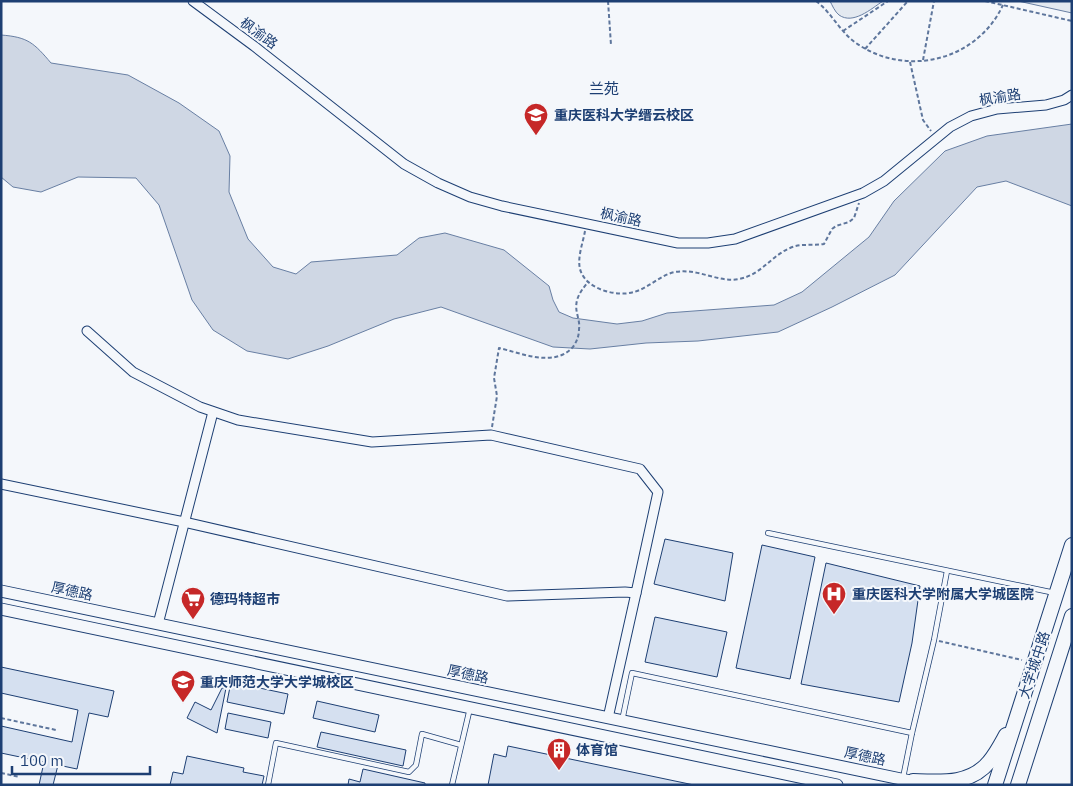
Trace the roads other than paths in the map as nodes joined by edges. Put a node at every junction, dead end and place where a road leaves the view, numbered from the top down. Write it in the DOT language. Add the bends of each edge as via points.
graph roads {
  1 [pos="193,1"];
  2 [pos="1072,95"];
  3 [pos="87,331"];
  4 [pos="213,412"];
  5 [pos="1,484"];
  6 [pos="184,522"];
  7 [pos="768,533"];
  8 [pos="1072,545"];
  9 [pos="947,570"];
  10 [pos="1,591"];
  11 [pos="636,593"];
  12 [pos="1056,593"];
  13 [pos="1,610"];
  14 [pos="1072,616"];
  15 [pos="158,624"];
  16 [pos="470,707"];
  17 [pos="608,718"];
  18 [pos="1016,720"];
  19 [pos="622,722"];
  20 [pos="912,733"];
  21 [pos="461,745"];
  22 [pos="908,780"];
  23 [pos="268,785"];
  24 [pos="452,785"];
  25 [pos="837,785"];
  26 [pos="929,785"];
  27 [pos="995,785"];
  28 [pos="1018,785"];
  1 -- 2 [label="street, 枫渝路" via="404,164 438,183 502,206 678,243 735,239 863,193 884,181 950,126 971,116 997,108 1046,105"];
  3 -- 4 [label="street" via="133,372"];
  4 -- 6 [label="street"];
  4 -- 11 [label="street" via="238,420 372,442 491,435 640,469 658,492"];
  5 -- 6 [label="street"];
  6 -- 11 [label="street" via="508,596"];
  6 -- 15 [label="street"];
  7 -- 9 [label="lane"];
  8 -- 12 [label="highway, 大学城中路"];
  9 -- 12 [label="lane"];
  9 -- 20 [label="lane"];
  10 -- 15 [label="main road, 厚德路"];
  11 -- 17 [label="street"];
  12 -- 18 [label="highway, 大学城中路"];
  13 -- 16 [label="main road"];
  14 -- 28 [label="highway, 大学城中路"];
  15 -- 17 [label="main road, 厚德路"];
  16 -- 21 [label="lane"];
  16 -- 25 [label="main road"];
  17 -- 19 [label="main road, 厚德路"];
  18 -- 22 [label="highway" via="989,762 964,780"];
  18 -- 27 [label="highway, 大学城中路"];
  19 -- 20 [label="lane" via="632,673"];
  19 -- 22 [label="main road, 厚德路"];
  20 -- 22 [label="lane"];
  21 -- 23 [label="lane" via="422,734 416,765 408,772 276,743"];
  21 -- 24 [label="lane"];
  22 -- 26 [label="main road, 厚德路"];
}
